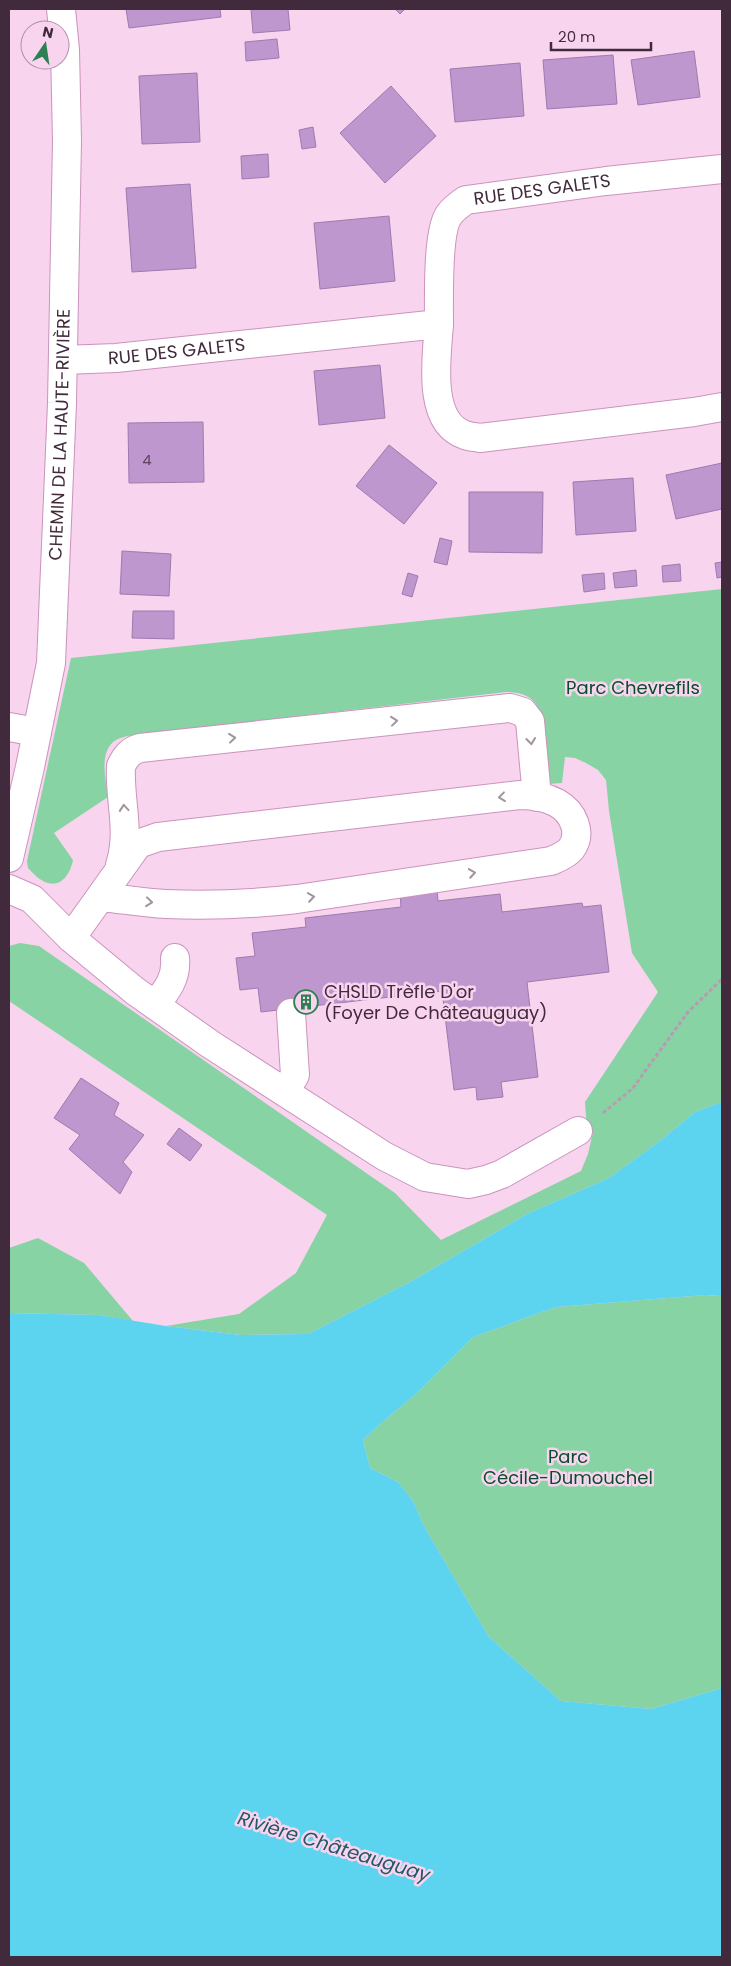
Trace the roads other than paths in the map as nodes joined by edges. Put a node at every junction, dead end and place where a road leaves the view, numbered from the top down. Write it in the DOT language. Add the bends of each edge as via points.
graph roads {
  1 [pos="61,9"];
  2 [pos="722,169"];
  3 [pos="439,324"];
  4 [pos="63,360"];
  5 [pos="722,407"];
  6 [pos="9,727"];
  7 [pos="38,732"];
  8 [pos="537,796"];
  9 [pos="9,858"];
  10 [pos="117,873"];
  11 [pos="9,889"];
  12 [pos="100,897"];
  13 [pos="71,938"];
  14 [pos="175,958"];
  15 [pos="155,1005"];
  16 [pos="291,1013"];
  17 [pos="285,1092"];
  18 [pos="578,1130"];
  1 -- 4 [label="street, CHEMIN DE LA HAUTE-RIVIÈRE" via="67,89"];
  2 -- 3 [label="street, RUE DES GALETS" via="466,200 448,216 443,227"];
  3 -- 4 [label="street, RUE DES GALETS" via="116,358"];
  3 -- 5 [label="street, RUE DES GALETS" via="436,370 440,408 450,426 464,435 480,438"];
  4 -- 7 [label="street, CHEMIN DE LA HAUTE-RIVIÈRE" via="50,664"];
  6 -- 7 [label="street"];
  7 -- 9 [label="street, CHEMIN DE LA HAUTE-RIVIÈRE"];
  8 -- 10 [label="street, one-way" via="520,795 158,837 138,844"];
  10 -- 8 [label="street, one-way" via="126,834 122,766 131,751 140,748 510,708 523,712 530,721"];
  12 -- 8 [label="street, one-way" via="164,904 256,904 551,861 572,848 576,828 573,818 558,803"];
  10 -- 12 [label="street"];
  11 -- 13 [label="street" via="32,899"];
  12 -- 13 [label="street"];
  13 -- 15 [label="street"];
  14 -- 15 [label="street" via="173,979"];
  15 -- 17 [label="street"];
  16 -- 17 [label="street" via="295,1075"];
  17 -- 18 [label="street" via="408,1169 425,1177 451,1182 468,1184 502,1174"];
}
